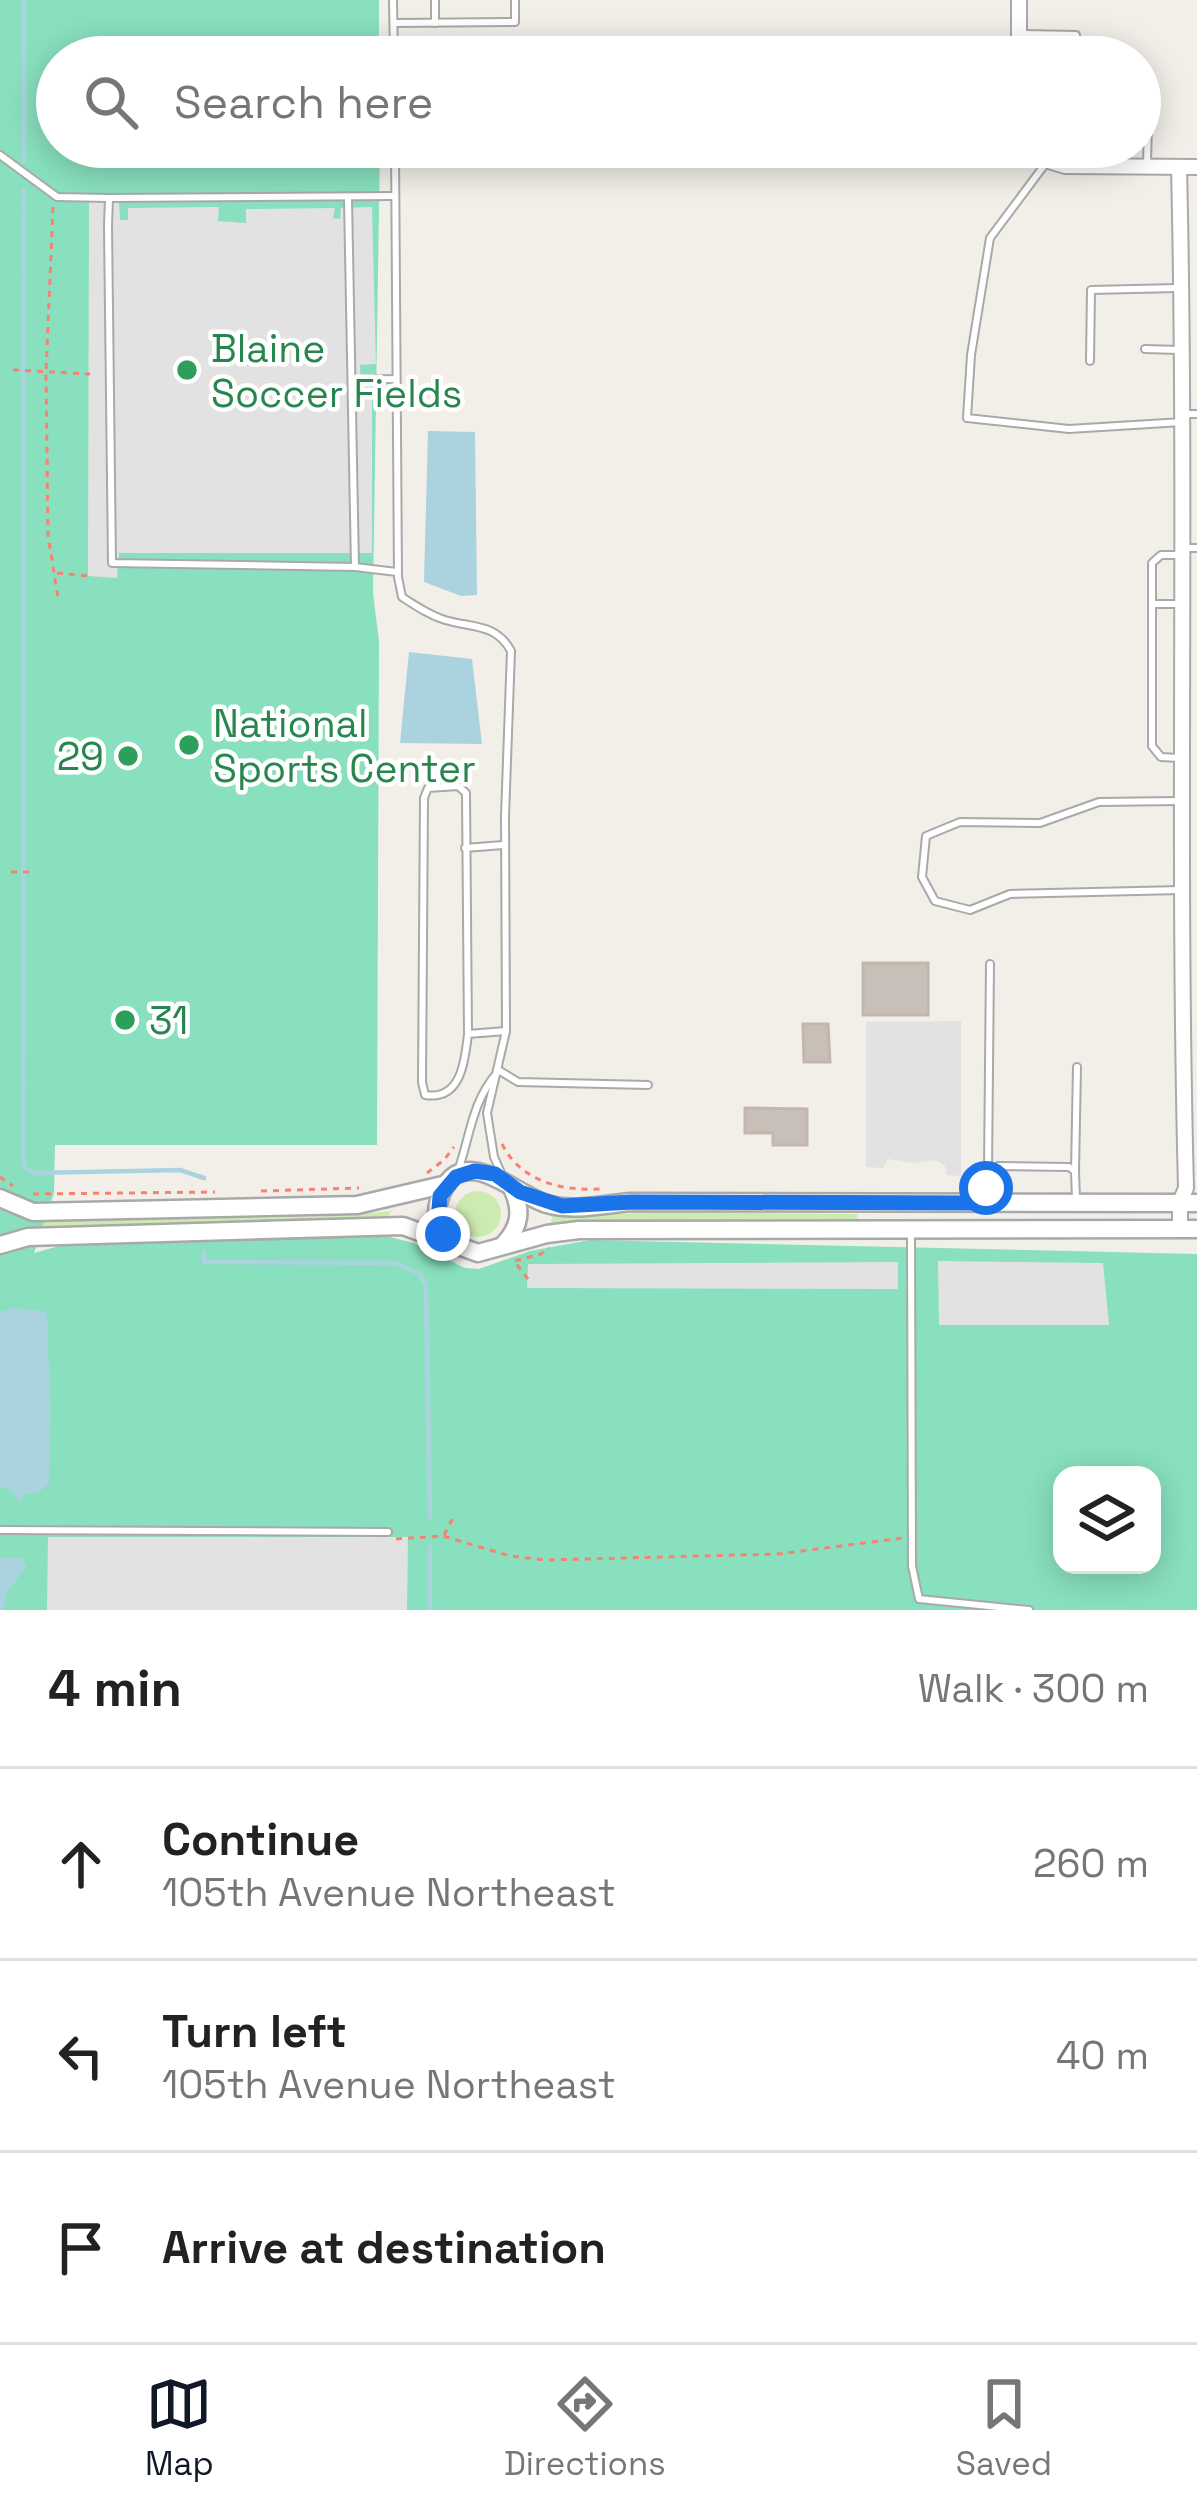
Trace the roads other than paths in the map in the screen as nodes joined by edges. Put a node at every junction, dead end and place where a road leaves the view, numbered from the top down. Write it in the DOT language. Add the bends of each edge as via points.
graph roads {
  1 [pos="394,0"];
  2 [pos="435,0"];
  3 [pos="515,0"];
  4 [pos="1019,0"];
  5 [pos="394,23"];
  6 [pos="435,23"];
  7 [pos="1020,34"];
  8 [pos="394,36"];
  9 [pos="1076,36"];
  10 [pos="0,155"];
  11 [pos="1161,166"];
  12 [pos="1179,167"];
  13 [pos="1197,167"];
  14 [pos="395,168"];
  15 [pos="1042,168"];
  16 [pos="395,196"];
  17 [pos="109,198"];
  18 [pos="348,198"];
  19 [pos="1187,298"];
  20 [pos="1145,350"];
  21 [pos="1183,350"];
  22 [pos="1090,361"];
  23 [pos="352,380"];
  24 [pos="395,380"];
  25 [pos="1189,417"];
  26 [pos="1188,550"];
  27 [pos="355,567"];
  28 [pos="398,572"];
  29 [pos="1152,604"];
  30 [pos="1183,604"];
  31 [pos="1190,658"];
  32 [pos="1190,689"];
  33 [pos="1190,728"];
  34 [pos="1182,758"];
  35 [pos="1190,778"];
  36 [pos="1182,800"];
  37 [pos="505,845"];
  38 [pos="465,848"];
  39 [pos="1189,850"];
  40 [pos="1181,890"];
  41 [pos="990,964"];
  42 [pos="506,1031"];
  43 [pos="468,1034"];
  44 [pos="1189,1048"];
  45 [pos="1077,1067"];
  46 [pos="500,1071"];
  47 [pos="648,1085"];
  48 [pos="988,1171"];
  49 [pos="1075,1172"];
  50 [pos="452,1180"];
  51 [pos="508,1184"];
  52 [pos="0,1198"];
  53 [pos="1076,1202"];
  54 [pos="1189,1202"];
  55 [pos="982,1203"];
  56 [pos="911,1228"];
  57 [pos="1188,1229"];
  58 [pos="452,1244"];
  59 [pos="504,1244"];
  60 [pos="0,1245"];
  61 [pos="0,1530"];
  62 [pos="388,1536"];
  63 [pos="920,1599"];
  64 [pos="919,1610"];
  65 [pos="1029,1610"];
  1 -- 5 [label="lane"];
  2 -- 6 [label="lane"];
  3 -- 6 [label="lane" via="515,22"];
  4 -- 7 [label="street"];
  5 -- 6 [label="lane"];
  5 -- 8 [label="lane"];
  7 -- 9 [label="lane"];
  10 -- 17 [label="lane" via="57,197"];
  11 -- 12 [label="street"];
  12 -- 13 [label="street"];
  12 -- 19 [label="street"];
  14 -- 16 [label="lane"];
  15 -- 25 [label="lane" via="990,238 967,418 1069,429"];
  16 -- 18 [label="lane"];
  16 -- 24 [label="lane"];
  17 -- 18 [label="lane"];
  17 -- 27 [label="lane" via="112,563"];
  18 -- 23 [label="lane"];
  19 -- 21 [label="street"];
  19 -- 22 [label="lane" via="1091,290"];
  20 -- 21 [label="lane"];
  21 -- 25 [label="street"];
  23 -- 24 [label="lane"];
  23 -- 27 [label="lane"];
  24 -- 28 [label="lane"];
  25 -- 26 [label="street"];
  26 -- 29 [label="lane" via="1152,563"];
  26 -- 30 [label="street"];
  27 -- 28 [label="lane"];
  28 -- 37 [label="lane" via="402,597 447,621 503,636 512,651"];
  29 -- 30 [label="lane"];
  29 -- 34 [label="lane" via="1152,746 1161,757"];
  30 -- 31 [label="street"];
  31 -- 32 [label="street"];
  32 -- 33 [label="street"];
  33 -- 34 [label="street"];
  34 -- 35 [label="street"];
  35 -- 36 [label="street"];
  36 -- 39 [label="street"];
  36 -- 40 [label="lane" via="1100,802 1040,823 960,822 926,836 922,877 935,901 970,910 1010,894"];
  37 -- 38 [label="lane"];
  37 -- 42 [label="lane"];
  38 -- 43 [label="lane"];
  38 -- 43 [label="lane" via="466,793 458,785 428,788 425,1095 451,1090"];
  39 -- 40 [label="street"];
  40 -- 44 [label="street"];
  41 -- 48 [label="lane"];
  42 -- 43 [label="lane"];
  42 -- 46 [label="lane"];
  44 -- 54 [label="street"];
  45 -- 49 [label="lane"];
  46 -- 47 [label="lane" via="518,1082"];
  46 -- 50 [label="lane" via="486,1085"];
  46 -- 51 [label="lane" via="487,1113"];
  48 -- 49 [label="lane"];
  48 -- 55 [label="lane"];
  49 -- 53 [label="lane"];
  50 -- 51 [label="street" via="485,1172"];
  50 -- 52 [label="street" via="357,1204 33,1212"];
  50 -- 58 [label="street" via="437,1209"];
  51 -- 55 [label="street" via="562,1206"];
  51 -- 59 [label="street" via="520,1211"];
  53 -- 54 [label="street"];
  53 -- 55 [label="street"];
  54 -- 57 [label="street"];
  56 -- 57 [label="street"];
  56 -- 59 [label="street" via="579,1230"];
  56 -- 63 [label="lane" via="912,1566"];
  58 -- 59 [label="street" via="478,1253"];
  58 -- 60 [label="street" via="403,1226 28,1237"];
  61 -- 62 [label="lane"];
  63 -- 64 [label="lane"];
  63 -- 65 [label="lane"];
}
